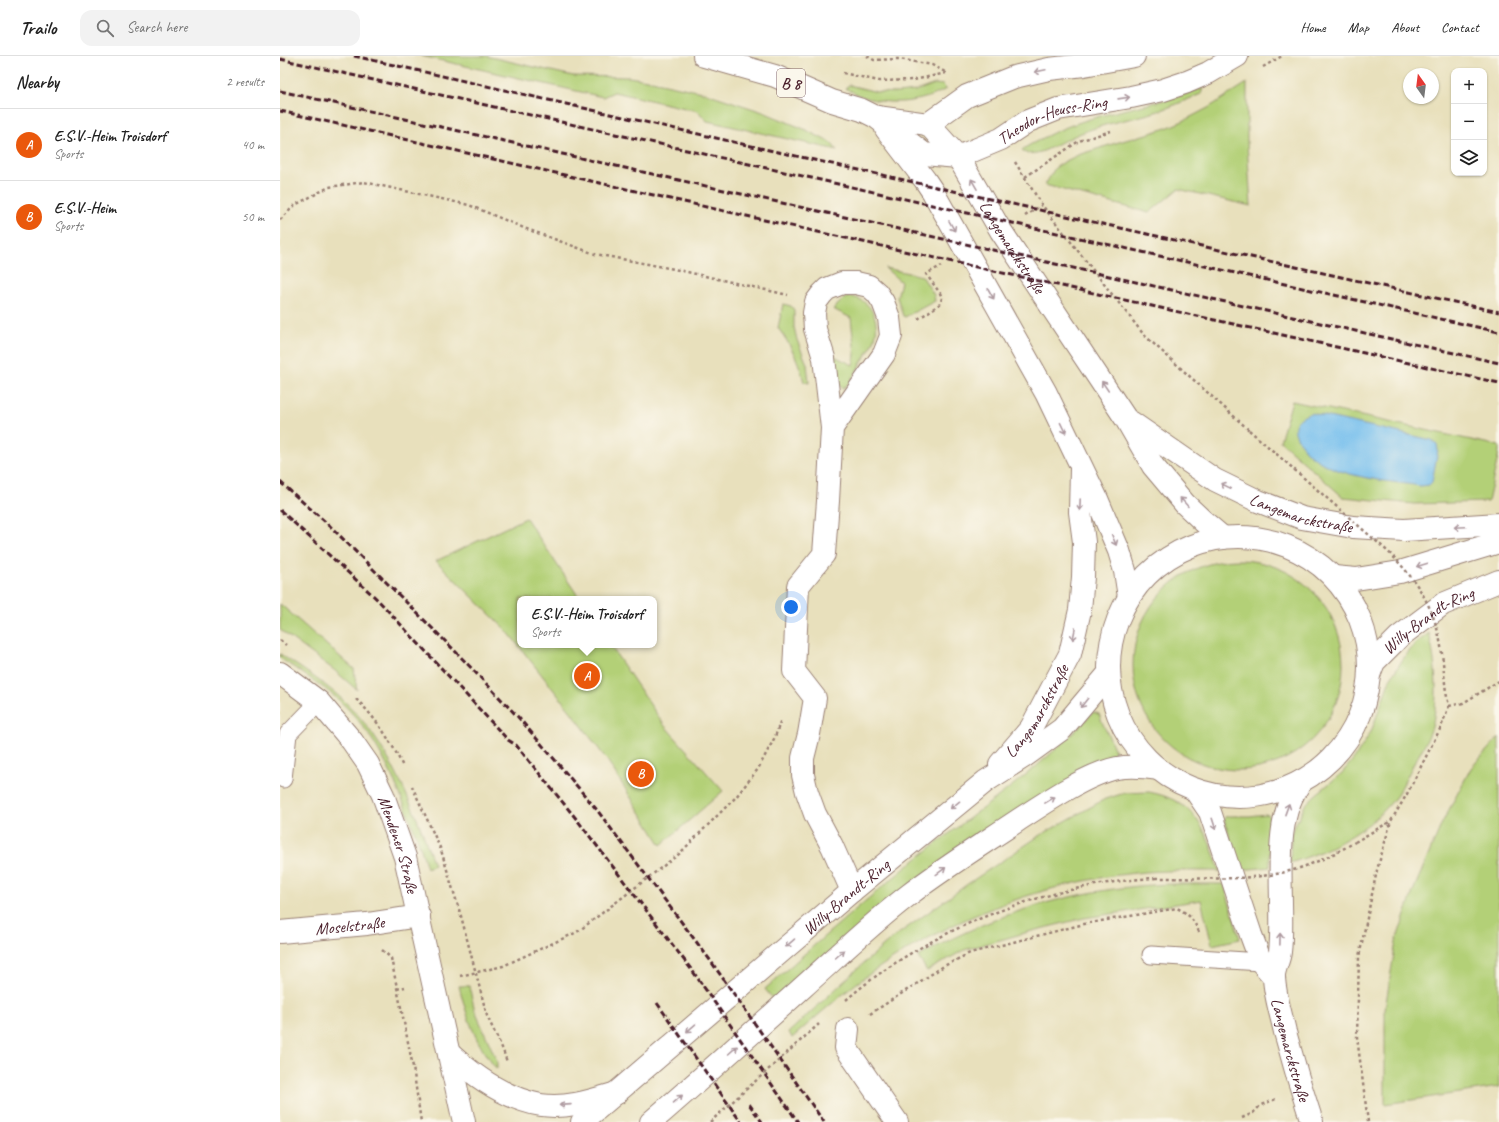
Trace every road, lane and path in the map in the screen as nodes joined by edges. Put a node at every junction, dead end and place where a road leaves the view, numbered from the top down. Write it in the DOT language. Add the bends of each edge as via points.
graph roads {
  1 [pos="704,56"];
  2 [pos="867,56"];
  3 [pos="1134,56"];
  4 [pos="1237,56"];
  5 [pos="840,72"];
  6 [pos="946,73"];
  7 [pos="967,96"];
  8 [pos="876,117"];
  9 [pos="928,124"];
  10 [pos="1001,139"];
  11 [pos="924,154"];
  12 [pos="958,157"];
  13 [pos="925,180"];
  14 [pos="280,220"];
  15 [pos="926,274"];
  16 [pos="816,302"];
  17 [pos="891,336"];
  18 [pos="1126,419"];
  19 [pos="832,428"];
  20 [pos="1081,466"];
  21 [pos="1499,524"];
  22 [pos="1223,538"];
  23 [pos="1499,542"];
  24 [pos="1334,578"];
  25 [pos="1499,581"];
  26 [pos="1129,597"];
  27 [pos="280,673"];
  28 [pos="1109,673"];
  29 [pos="1369,675"];
  30 [pos="1499,681"];
  31 [pos="319,702"];
  32 [pos="1449,706"];
  33 [pos="781,719"];
  34 [pos="1158,769"];
  35 [pos="283,780"];
  36 [pos="986,781"];
  37 [pos="1302,781"];
  38 [pos="1195,790"];
  39 [pos="1391,821"];
  40 [pos="852,891"];
  41 [pos="419,916"];
  42 [pos="367,924"];
  43 [pos="280,932"];
  44 [pos="1151,955"];
  45 [pos="1213,960"];
  46 [pos="1267,970"];
  47 [pos="434,981"];
  48 [pos="841,1004"];
  49 [pos="824,1019"];
  50 [pos="848,1029"];
  51 [pos="449,1053"];
  52 [pos="617,1093"];
  53 [pos="1280,1097"];
  54 [pos="1242,1118"];
  55 [pos="421,1122"];
  56 [pos="464,1122"];
  57 [pos="582,1122"];
  58 [pos="651,1122"];
  59 [pos="710,1122"];
  60 [pos="897,1122"];
  61 [pos="1312,1122"];
  62 [pos="1368,1122"];
  1 -- 8 [label="main road, B 8" via="775,76"];
  2 -- 6 [label="path" via="874,60 900,59 932,65"];
  3 -- 7 [label="main road, one-way" via="1014,77"];
  10 -- 4 [label="main road, Theodor-Heuss-Ring, one-way" via="1028,121 1058,109 1163,90 1208,73"];
  5 -- 6 [label="path" via="879,81 914,80"];
  6 -- 7 [label="path"];
  7 -- 9 [label="main road"];
  8 -- 9 [label="main road, B 8"];
  8 -- 11 [label="main road, B 8"];
  8 -- 13 [label="main road, Langemarckstraße"];
  9 -- 11 [label="main road, Langemarckstraße"];
  9 -- 12 [label="main road, Langemarckstraße"];
  10 -- 12 [label="main road, Theodor-Heuss-Ring"];
  10 -- 32 [label="path, bridge" via="1042,206 1144,335 1384,548 1414,580 1436,623"];
  11 -- 12 [label="main road, Theodor-Heuss-Ring"];
  11 -- 13 [label="main road, Langemarckstraße"];
  18 -- 12 [label="main road, Langemarckstraße, one-way" via="1000,231"];
  13 -- 20 [label="main road, Langemarckstraße, one-way" via="1046,393"];
  14 -- 16 [label="path" via="295,205 328,187 364,182 469,205 595,254 674,269"];
  15 -- 17 [label="path" via="940,293 940,304"];
  16 -- 17 [label="main road" via="835,285 856,283 869,286 883,302 889,318"];
  16 -- 19 [label="main road" via="815,329 824,358"];
  17 -- 19 [label="main road" via="884,354"];
  21 -- 18 [label="main road, Langemarckstraße, one-way" via="1404,530 1302,518 1258,501 1215,480"];
  22 -- 18 [label="main road, Langemarckstraße, one-way" via="1185,504 1153,466"];
  19 -- 40 [label="main road" via="824,554 798,586 794,671 815,698 803,758 806,792"];
  20 -- 26 [label="main road, Langemarckstraße, one-way" via="1119,551"];
  20 -- 36 [label="main road, Langemarckstraße, one-way" via="1083,577 1080,610 1070,654 1031,728"];
  22 -- 24 [label="main road" via="1253,537 1283,544 1310,558"];
  22 -- 26 [label="main road" via="1195,544 1169,557 1147,575"];
  23 -- 24 [label="main road, one-way" via="1400,572 1356,579"];
  24 -- 29 [label="main road" via="1350,598 1362,623 1368,648"];
  25 -- 29 [label="main road, Willy-Brandt-Ring" via="1443,604 1400,637 1374,662"];
  26 -- 28 [label="main road" via="1117,621 1110,646"];
  27 -- 31 [label="main road, Mendener Straße"];
  28 -- 34 [label="main road" via="1113,700 1122,726 1138,750"];
  28 -- 36 [label="main road, Willy-Brandt-Ring, one-way" via="1062,729"];
  29 -- 37 [label="main road" via="1365,701 1356,725 1345,742 1323,766"];
  30 -- 32 [label="path" via="1463,703"];
  31 -- 35 [label="lane" via="288,734"];
  31 -- 41 [label="main road, Mendener Straße" via="352,741 368,764 383,794 405,858"];
  32 -- 39 [label="path" via="1441,727"];
  33 -- 47 [label="path" via="775,737 758,769 736,797 679,854 580,930 503,966"];
  34 -- 38 [label="main road"];
  58 -- 34 [label="main road, one-way" via="873,924 953,863 1029,813 1093,776 1117,768"];
  36 -- 40 [label="main road, Willy-Brandt-Ring, one-way"];
  37 -- 38 [label="main road" via="1276,792 1250,797 1222,796"];
  46 -- 37 [label="main road, Langemarckstraße, one-way" via="1280,953 1281,836 1294,789"];
  38 -- 46 [label="main road, Langemarckstraße, one-way" via="1210,812 1250,935"];
  39 -- 48 [label="path, bridge" via="1321,860 1271,875 1125,880 1085,886 1034,900 981,918 922,947"];
  39 -- 62 [label="path" via="1376,870 1359,957 1357,1037"];
  40 -- 52 [label="main road, Willy-Brandt-Ring, one-way"];
  41 -- 42 [label="main road, Moselstraße"];
  41 -- 47 [label="main road, Mendener Straße"];
  42 -- 43 [label="main road, Moselstraße"];
  42 -- 55 [label="path" via="369,945 391,958 413,1067"];
  44 -- 45 [label="lane"];
  45 -- 46 [label="lane"];
  45 -- 50 [label="path" via="1193,919 1176,908 1084,924 970,953 944,966"];
  46 -- 61 [label="main road, Langemarckstraße" via="1297,1079"];
  47 -- 51 [label="main road, Mendener Straße"];
  49 -- 59 [label="path"];
  50 -- 60 [label="main road" via="846,1048"];
  52 -- 51 [label="main road, one-way" via="574,1104 542,1105 502,1092 466,1068"];
  51 -- 56 [label="main road, Mendener Straße"];
  52 -- 57 [label="main road, Willy-Brandt-Ring"];
  53 -- 54 [label="path" via="1261,1105 1253,1113"];
}
